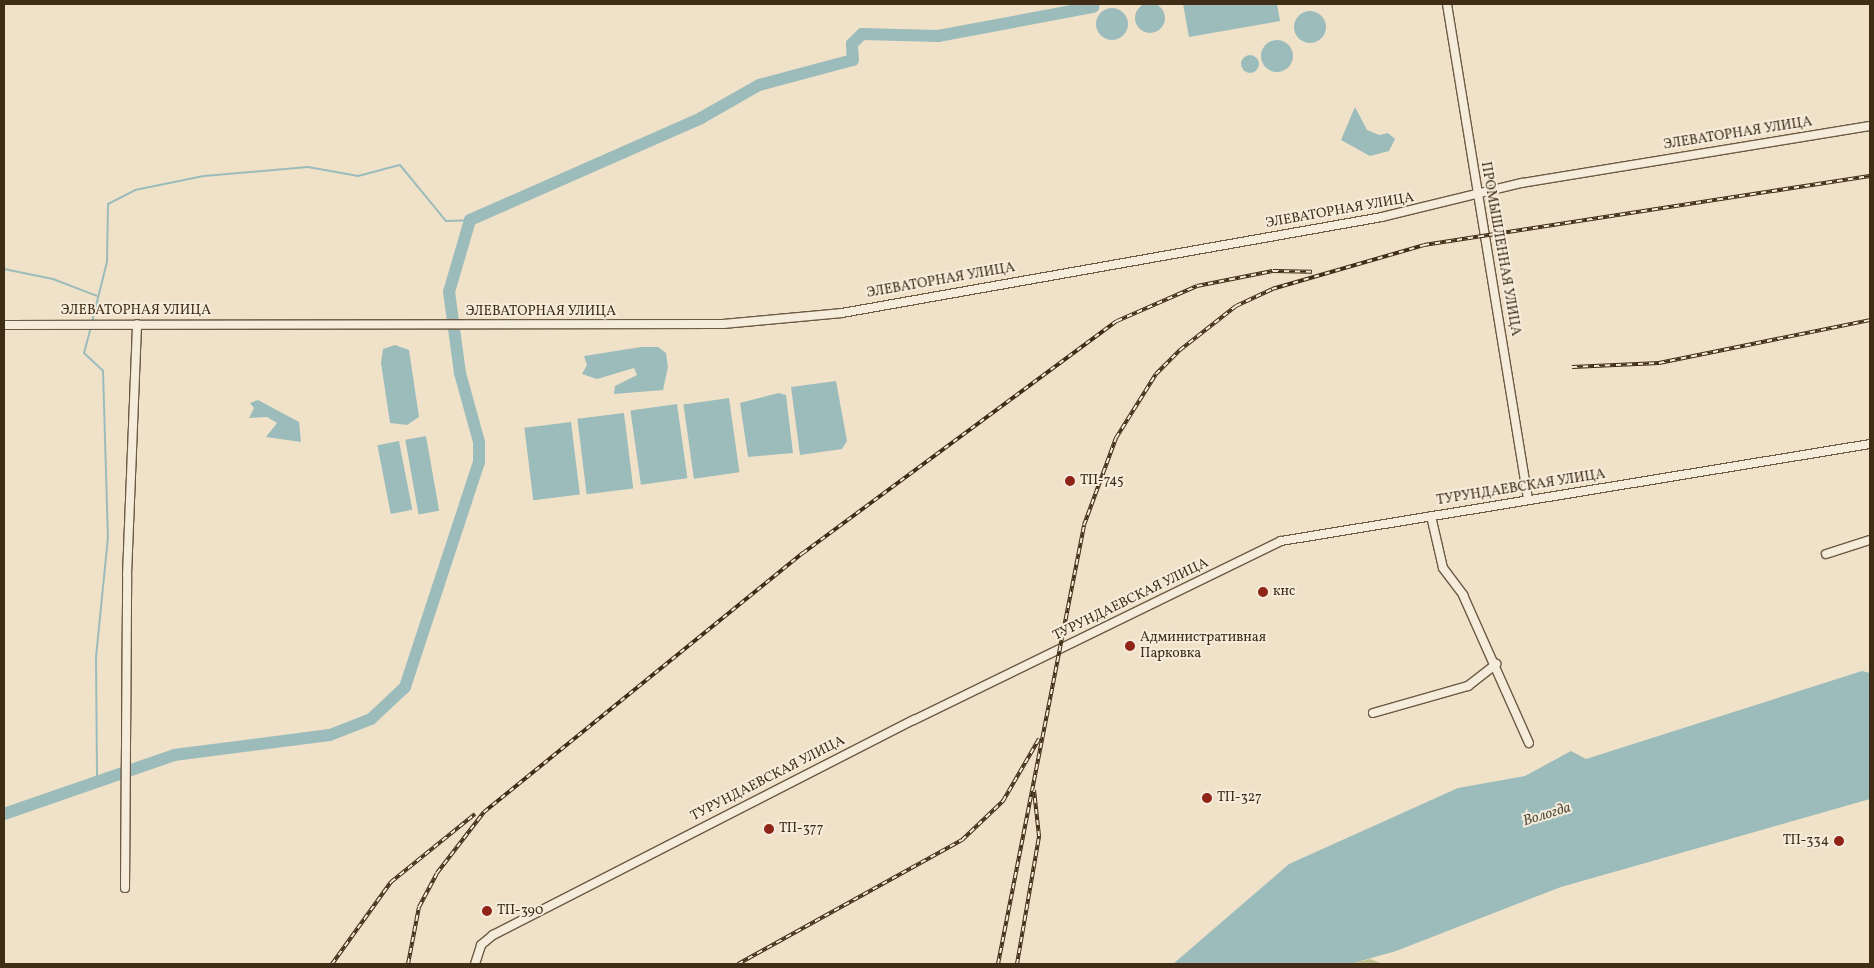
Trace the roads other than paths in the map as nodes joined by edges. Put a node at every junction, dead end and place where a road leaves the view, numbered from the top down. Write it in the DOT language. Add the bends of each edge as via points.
graph roads {
  1 [pos="1447,4"];
  2 [pos="1870,126"];
  3 [pos="1479,193"];
  4 [pos="137,324"];
  5 [pos="4,325"];
  6 [pos="1870,444"];
  7 [pos="1528,499"];
  8 [pos="1431,516"];
  9 [pos="1870,540"];
  10 [pos="1826,554"];
  11 [pos="1496,664"];
  12 [pos="1373,713"];
  13 [pos="1529,743"];
  14 [pos="125,888"];
  15 [pos="475,964"];
  1 -- 3 [label="street, ПРОМЫШЛЕННАЯ УЛИЦА"];
  2 -- 3 [label="street, ЭЛЕВАТОРНАЯ УЛИЦА"];
  3 -- 4 [label="street, ЭЛЕВАТОРНАЯ УЛИЦА" via="1382,217 842,313 723,324"];
  3 -- 7 [label="street, ПРОМЫШЛЕННАЯ УЛИЦА"];
  4 -- 5 [label="street, ЭЛЕВАТОРНАЯ УЛИЦА"];
  4 -- 14 [label="street" via="127,575"];
  6 -- 7 [label="street, ТУРУНДАЕВСКАЯ УЛИЦА"];
  7 -- 8 [label="street, ТУРУНДАЕВСКАЯ УЛИЦА"];
  8 -- 11 [label="street" via="1442,568 1463,594"];
  8 -- 15 [label="street, ТУРУНДАЕВСКАЯ УЛИЦА" via="1281,541 1248,556 502,931 481,945"];
  9 -- 10 [label="street"];
  11 -- 12 [label="street" via="1468,686"];
  11 -- 13 [label="street"];
}
